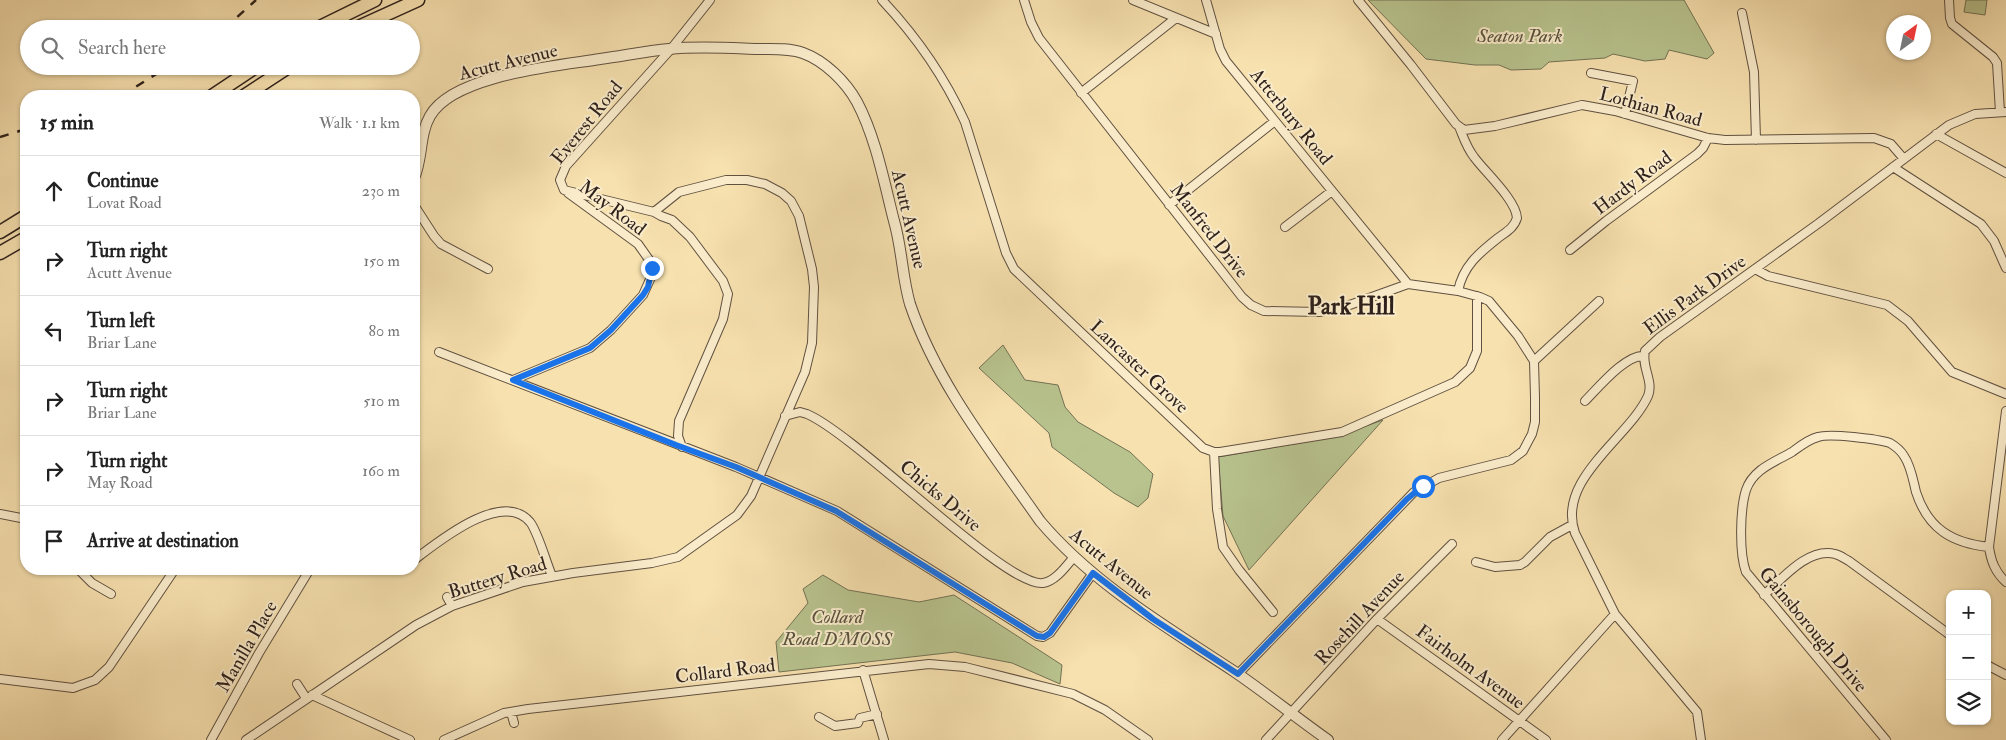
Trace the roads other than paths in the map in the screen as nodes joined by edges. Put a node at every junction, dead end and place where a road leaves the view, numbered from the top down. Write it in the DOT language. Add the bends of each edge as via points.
graph roads {
  1 [pos="375,0"];
  2 [pos="418,0"];
  3 [pos="710,0"];
  4 [pos="882,0"];
  5 [pos="1024,0"];
  6 [pos="1133,0"];
  7 [pos="1206,0"];
  8 [pos="1358,0"];
  9 [pos="1949,0"];
  10 [pos="1742,13"];
  11 [pos="1176,18"];
  12 [pos="334,20"];
  13 [pos="374,20"];
  14 [pos="1216,34"];
  15 [pos="671,49"];
  16 [pos="1591,73"];
  17 [pos="244,75"];
  18 [pos="276,75"];
  19 [pos="221,90"];
  20 [pos="253,90"];
  21 [pos="1081,93"];
  22 [pos="2003,112"];
  23 [pos="1625,114"];
  24 [pos="1275,121"];
  25 [pos="1460,129"];
  26 [pos="1936,134"];
  27 [pos="1708,138"];
  28 [pos="1756,140"];
  29 [pos="420,159"];
  30 [pos="1904,159"];
  31 [pos="1894,167"];
  32 [pos="2006,173"];
  33 [pos="564,190"];
  34 [pos="1332,191"];
  35 [pos="1169,204"];
  36 [pos="654,212"];
  37 [pos="420,214"];
  38 [pos="20,220"];
  39 [pos="1285,227"];
  40 [pos="0,232"];
  41 [pos="20,241"];
  42 [pos="1570,250"];
  43 [pos="0,253"];
  44 [pos="2006,268"];
  45 [pos="488,269"];
  46 [pos="1755,269"];
  47 [pos="1408,284"];
  48 [pos="1458,291"];
  49 [pos="1477,296"];
  50 [pos="1599,301"];
  51 [pos="439,352"];
  52 [pos="1644,356"];
  53 [pos="1534,361"];
  54 [pos="513,380"];
  55 [pos="2006,394"];
  56 [pos="1585,401"];
  57 [pos="2006,410"];
  58 [pos="785,416"];
  59 [pos="682,447"];
  60 [pos="1214,452"];
  61 [pos="759,477"];
  62 [pos="0,514"];
  63 [pos="20,517"];
  64 [pos="1572,525"];
  65 [pos="1452,544"];
  66 [pos="1989,547"];
  67 [pos="420,556"];
  68 [pos="1074,557"];
  69 [pos="1476,562"];
  70 [pos="1093,573"];
  71 [pos="84,575"];
  72 [pos="171,575"];
  73 [pos="306,575"];
  74 [pos="552,576"];
  75 [pos="2006,582"];
  76 [pos="111,594"];
  77 [pos="1764,594"];
  78 [pos="447,597"];
  79 [pos="452,606"];
  80 [pos="1273,612"];
  81 [pos="1615,614"];
  82 [pos="1377,619"];
  83 [pos="1946,632"];
  84 [pos="1991,667"];
  85 [pos="864,670"];
  86 [pos="1238,674"];
  87 [pos="2006,676"];
  88 [pos="0,679"];
  89 [pos="297,684"];
  90 [pos="309,696"];
  91 [pos="511,712"];
  92 [pos="1290,713"];
  93 [pos="877,714"];
  94 [pos="819,717"];
  95 [pos="1520,721"];
  96 [pos="514,723"];
  97 [pos="211,740"];
  98 [pos="246,740"];
  99 [pos="410,740"];
  100 [pos="444,740"];
  101 [pos="884,740"];
  102 [pos="1148,740"];
  103 [pos="1266,740"];
  104 [pos="1328,740"];
  105 [pos="1502,740"];
  106 [pos="1546,740"];
  107 [pos="1701,740"];
  108 [pos="1886,740"];
  1 -- 12 [label="main road"];
  2 -- 13 [label="main road"];
  3 -- 15 [label="street, Everest Road"];
  4 -- 60 [label="street, Lancaster Grove" via="936,71 965,122 1006,253 1014,269 1162,411 1203,448"];
  5 -- 21 [label="street, Manfred Drive" via="1039,38"];
  6 -- 11 [label="street"];
  7 -- 14 [label="street, Atterbury Road"];
  8 -- 25 [label="street"];
  9 -- 22 [label="street" via="1952,24 1997,63"];
  10 -- 28 [label="street" via="1754,72"];
  11 -- 14 [label="street"];
  11 -- 21 [label="street"];
  14 -- 24 [label="street, Atterbury Road" via="1226,61"];
  15 -- 29 [label="street, Acutt Avenue" via="519,73 466,86 439,104 428,119"];
  15 -- 33 [label="street, Everest Road" via="566,166 560,180"];
  15 -- 68 [label="street, Acutt Avenue" via="790,50 815,59 848,89 871,138 897,230 909,301 925,342 945,381 1035,513"];
  16 -- 23 [label="street" via="1633,81"];
  17 -- 19 [label="main road"];
  18 -- 20 [label="main road"];
  21 -- 35 [label="street, Manfred Drive"];
  22 -- 26 [label="street, Ellis Park Drive" via="1962,118"];
  23 -- 25 [label="street, Lothian Road" via="1582,106 1471,131"];
  23 -- 27 [label="street, Lothian Road"];
  24 -- 34 [label="street, Atterbury Road"];
  24 -- 35 [label="street"];
  25 -- 48 [label="street" via="1467,148 1506,196 1517,218 1509,230 1471,262"];
  26 -- 30 [label="street, Ellis Park Drive"];
  26 -- 32 [label="street"];
  27 -- 28 [label="street, Lothian Road"];
  27 -- 42 [label="street, Hardy Road" via="1698,154"];
  28 -- 30 [label="street, Lothian Road" via="1874,138 1891,144"];
  30 -- 31 [label="street, Ellis Park Drive"];
  31 -- 44 [label="street" via="1981,224 1994,241"];
  31 -- 46 [label="street, Ellis Park Drive"];
  33 -- 36 [label="street, Everest Road"];
  33 -- 54 [label="street, May Road" via="638,244 650,261 652,275 643,295 590,348"];
  34 -- 39 [label="street"];
  34 -- 47 [label="street, Atterbury Road"];
  35 -- 47 [label="street, Manfred Drive" via="1242,297 1258,309 1329,311"];
  36 -- 58 [label="street, Buttery Road" via="678,192 738,180 755,181 774,188 796,208 812,269 814,329 805,372"];
  36 -- 59 [label="street, Everest Road" via="672,220 690,237 724,281 728,294 723,319 679,420 678,436"];
  37 -- 45 [label="street" via="441,244"];
  38 -- 40 [label="main road"];
  41 -- 43 [label="main road"];
  46 -- 52 [label="street, Ellis Park Drive" via="1660,337 1648,347"];
  46 -- 55 [label="street" via="1768,276 1887,306 1908,321 1947,368"];
  47 -- 48 [label="street, Manfred Drive"];
  48 -- 49 [label="street, Manfred Drive"];
  49 -- 53 [label="street" via="1489,301 1504,318"];
  49 -- 60 [label="street" via="1477,351 1470,368 1455,382 1342,432"];
  50 -- 53 [label="street"];
  51 -- 54 [label="street"];
  52 -- 56 [label="street" via="1636,356 1624,364"];
  52 -- 64 [label="street, Ellis Park Drive" via="1650,392 1586,476 1573,504"];
  53 -- 86 [label="street" via="1535,422 1523,451 1511,460 1439,478 1414,492"];
  54 -- 59 [label="street"];
  57 -- 66 [label="street"];
  58 -- 61 [label="street, Buttery Road"];
  58 -- 68 [label="street, Chicks Drive" via="800,412 806,414 848,440 988,555 1028,580 1050,581"];
  59 -- 61 [label="street"];
  60 -- 80 [label="street" via="1223,546"];
  61 -- 70 [label="street" via="846,516 1037,636 1044,637 1050,633"];
  61 -- 74 [label="street, Buttery Road" via="747,503 737,515 678,557 652,564"];
  62 -- 63 [label="street"];
  64 -- 69 [label="street" via="1550,538 1520,565 1495,567"];
  64 -- 81 [label="street"];
  65 -- 82 [label="street, Rosehill Avenue"];
  66 -- 75 [label="street" via="1993,566"];
  66 -- 77 [label="street, Gainsborough Drive" via="1949,536 1933,524 1922,507 1904,456 1895,447 1878,441 1821,436 1761,470 1749,483 1745,494 1742,520 1744,568"];
  67 -- 74 [label="street" via="465,525 502,512 513,512 532,525"];
  68 -- 70 [label="street, Acutt Avenue"];
  70 -- 86 [label="street, Acutt Avenue" via="1153,619"];
  71 -- 76 [label="street"];
  72 -- 88 [label="street" via="104,673 85,685 65,688"];
  73 -- 97 [label="street, Manilla Place"];
  74 -- 79 [label="street, Buttery Road" via="523,582"];
  77 -- 83 [label="street" via="1804,561 1820,554 1835,554"];
  77 -- 108 [label="street, Gainsborough Drive"];
  78 -- 79 [label="street"];
  79 -- 90 [label="street, Buttery Road" via="416,625"];
  81 -- 95 [label="street"];
  81 -- 107 [label="street" via="1692,704 1697,712"];
  82 -- 92 [label="street, Rosehill Avenue"];
  82 -- 95 [label="street, Fairholm Avenue"];
  84 -- 87 [label="street"];
  85 -- 91 [label="street, Collard Road"];
  85 -- 93 [label="street"];
  85 -- 102 [label="street, Collard Road" via="928,664 1000,675 1092,702"];
  86 -- 92 [label="street, Acutt Avenue"];
  89 -- 90 [label="street"];
  90 -- 98 [label="street, Buttery Road"];
  90 -- 99 [label="street"];
  91 -- 96 [label="street"];
  91 -- 100 [label="street, Collard Road"];
  92 -- 103 [label="street"];
  92 -- 104 [label="street, Acutt Avenue"];
  93 -- 94 [label="street" via="860,718 858,724 835,726"];
  93 -- 101 [label="street"];
  95 -- 105 [label="street"];
  95 -- 106 [label="street, Fairholm Avenue"];
}
